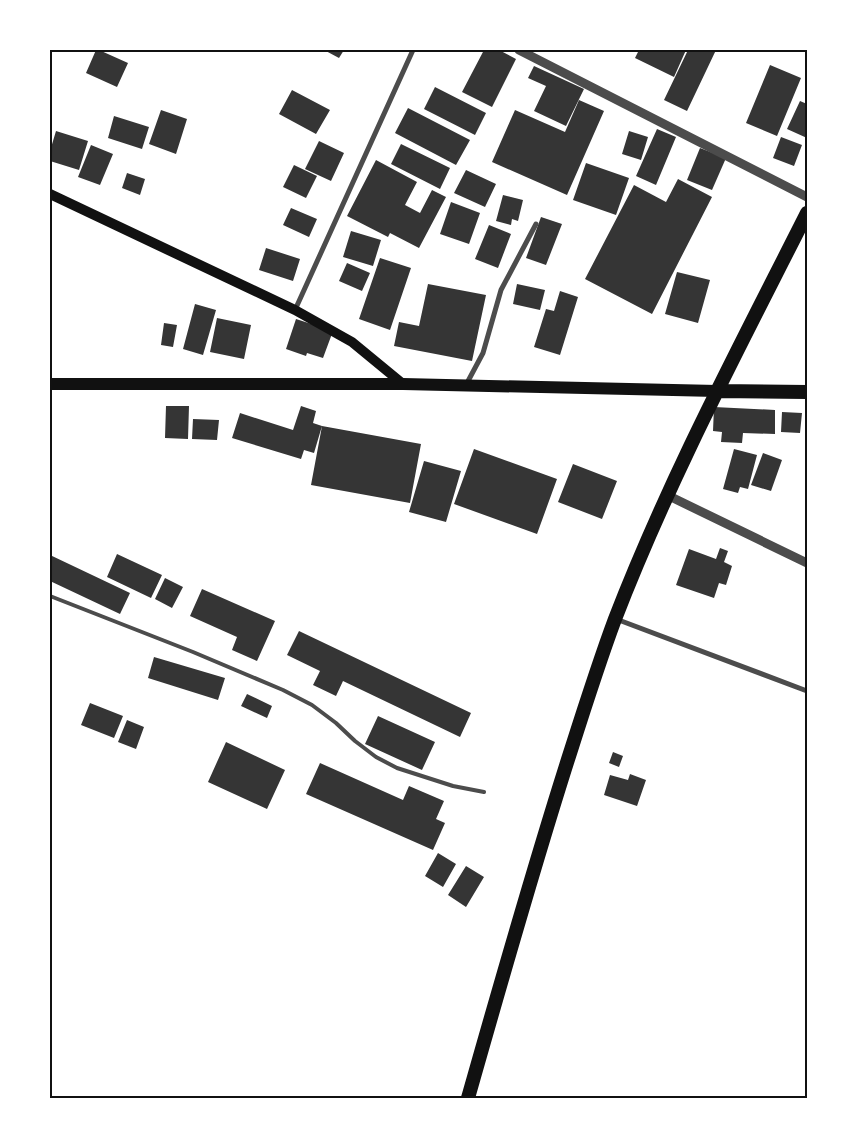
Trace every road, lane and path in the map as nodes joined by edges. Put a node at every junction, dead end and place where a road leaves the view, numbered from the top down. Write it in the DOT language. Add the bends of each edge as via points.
graph roads {
  1 [pos="413,50"];
  2 [pos="520,50"];
  3 [pos="50,194"];
  4 [pos="807,197"];
  5 [pos="807,213"];
  6 [pos="536,224"];
  7 [pos="295,310"];
  8 [pos="50,384"];
  9 [pos="403,384"];
  10 [pos="466,385"];
  11 [pos="717,391"];
  12 [pos="807,392"];
  13 [pos="667,494"];
  14 [pos="807,563"];
  15 [pos="50,596"];
  16 [pos="615,619"];
  17 [pos="807,691"];
  18 [pos="484,792"];
  19 [pos="468,1098"];
  1 -- 7 [label="street"];
  2 -- 4 [label="street"];
  3 -- 7 [label="main road"];
  5 -- 11 [label="highway"];
  6 -- 10 [label="street" via="501,290 483,353"];
  7 -- 9 [label="main road" via="352,342"];
  8 -- 9 [label="main road"];
  9 -- 10 [label="main road"];
  10 -- 11 [label="main road"];
  11 -- 12 [label="highway"];
  11 -- 13 [label="highway"];
  13 -- 14 [label="street"];
  13 -- 16 [label="highway"];
  15 -- 18 [label="lane" via="283,690 312,705 376,757 396,768"];
  16 -- 17 [label="street"];
  16 -- 19 [label="highway" via="526,893"];
}
